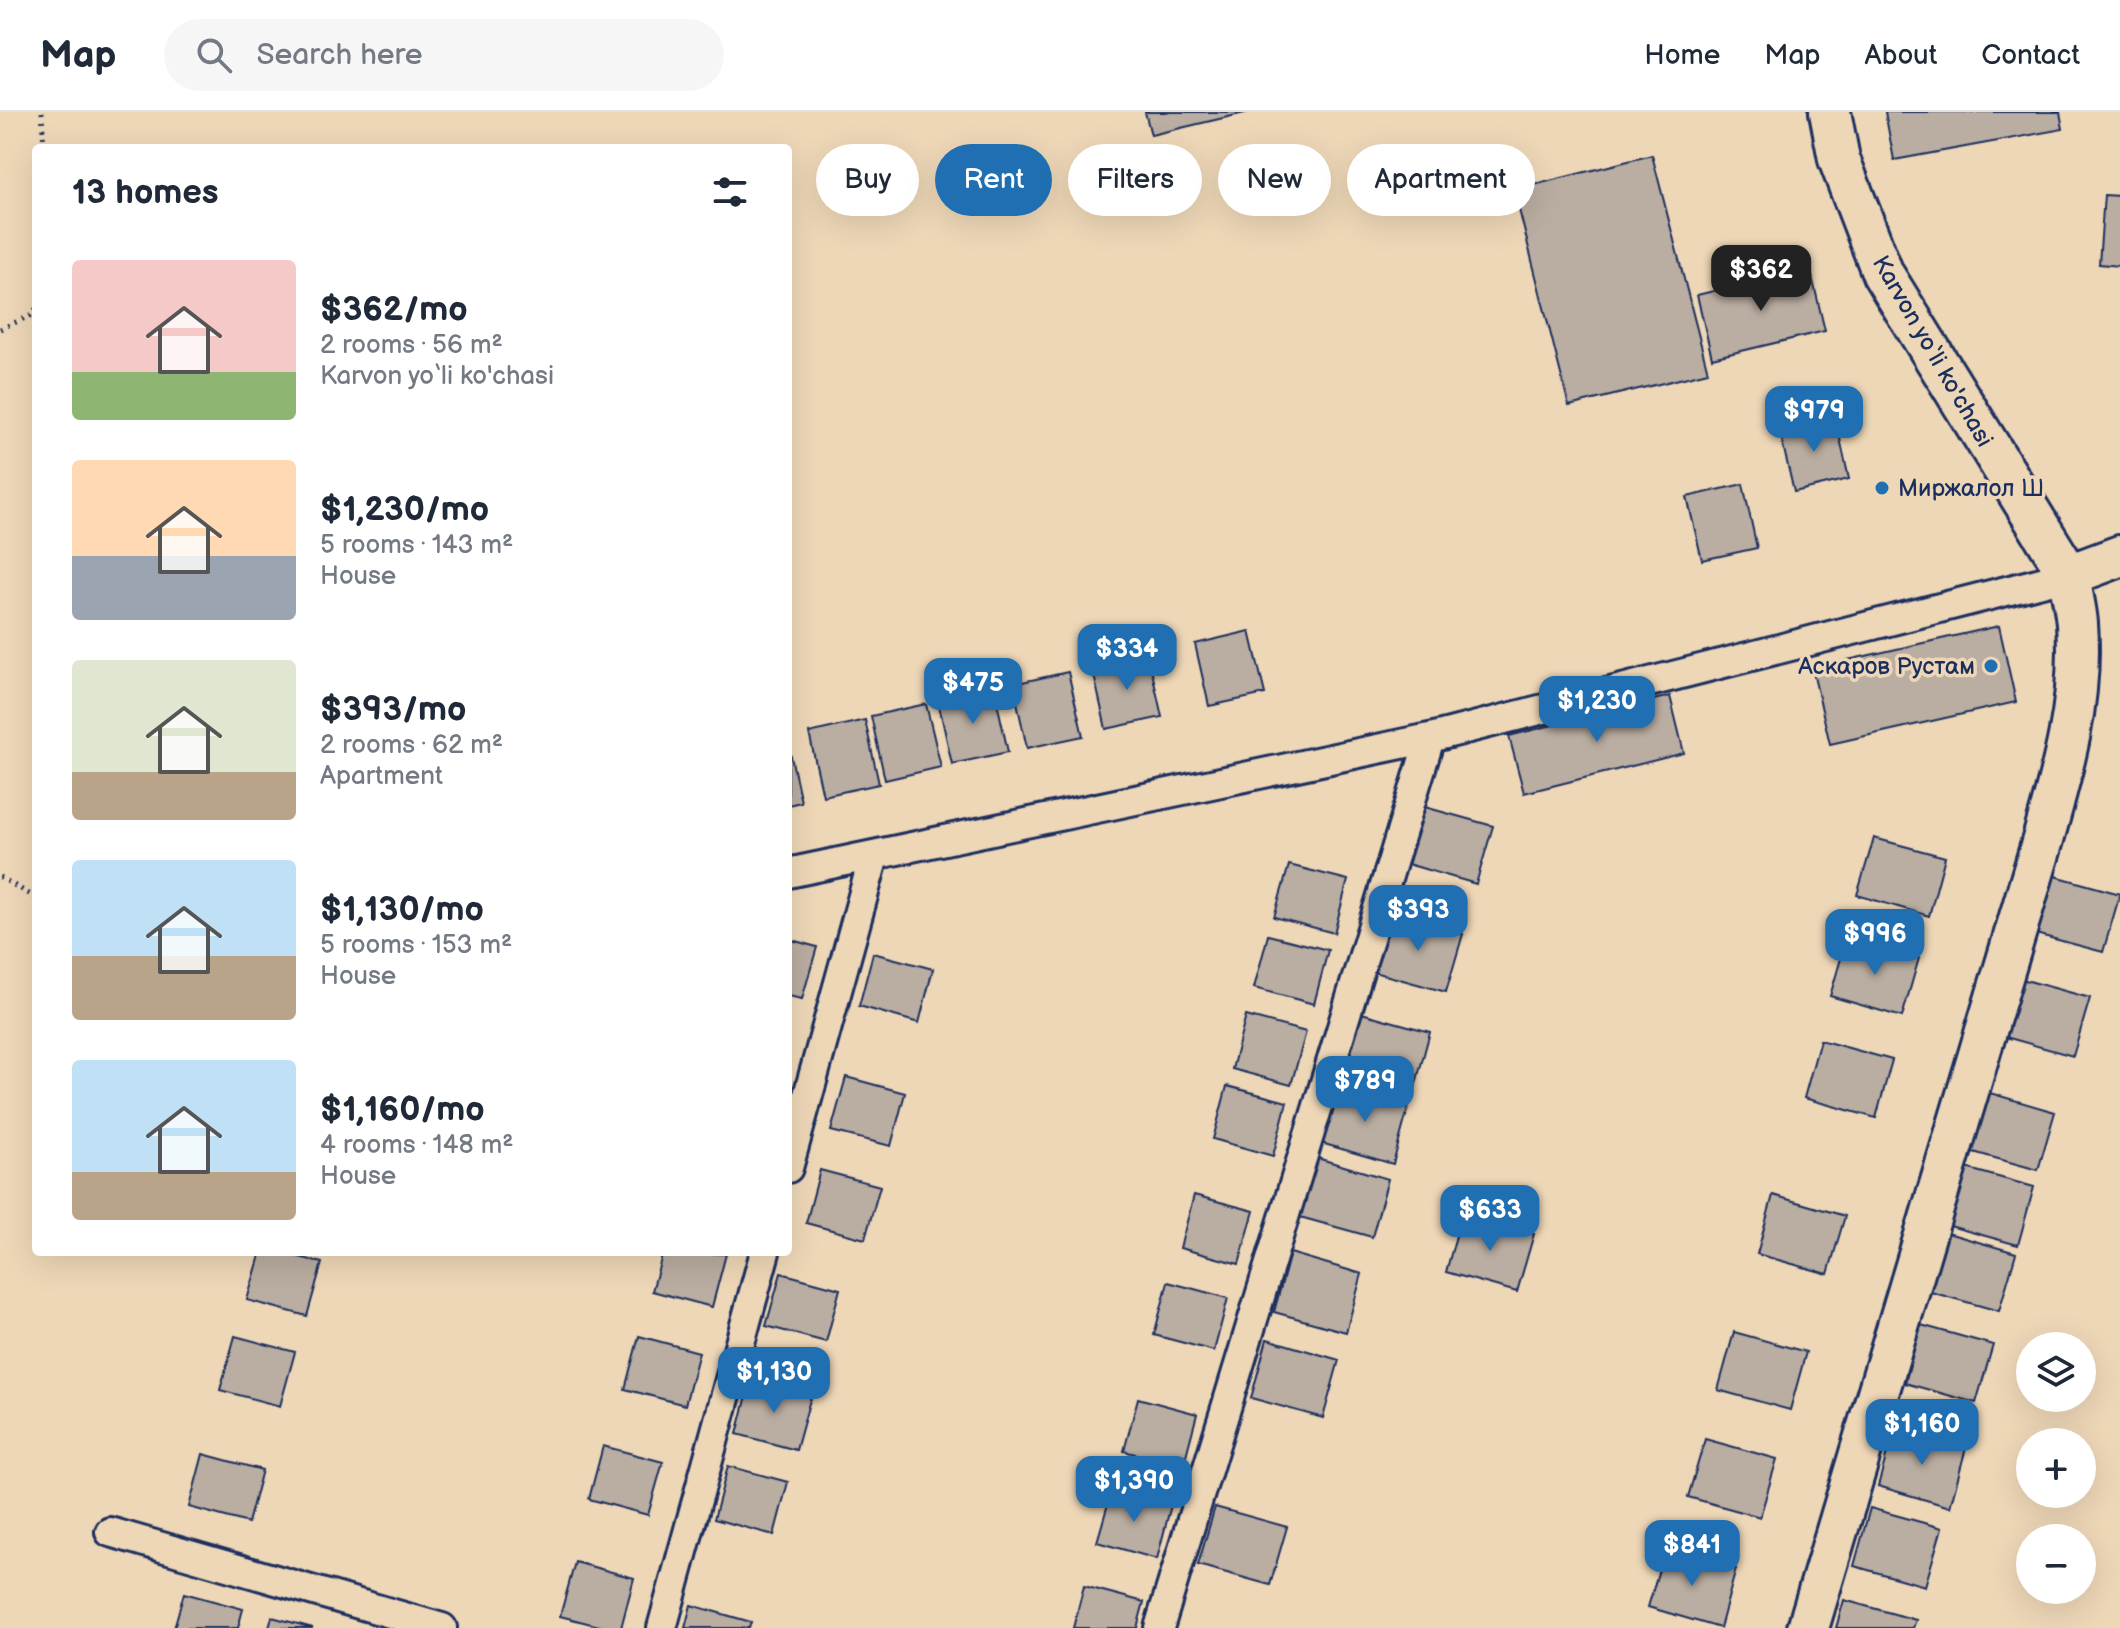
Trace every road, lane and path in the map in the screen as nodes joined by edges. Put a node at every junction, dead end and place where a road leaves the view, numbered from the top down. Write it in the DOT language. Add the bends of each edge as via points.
graph roads {
  1 [pos="42,112"];
  2 [pos="1830,112"];
  3 [pos="44,144"];
  4 [pos="32,314"];
  5 [pos="0,329"];
  6 [pos="2120,556"];
  7 [pos="2069,575"];
  8 [pos="1430,738"];
  9 [pos="874,856"];
  10 [pos="792,872"];
  11 [pos="0,877"];
  12 [pos="32,896"];
  13 [pos="792,1153"];
  14 [pos="764,1256"];
  15 [pos="110,1532"];
  16 [pos="442,1628"];
  17 [pos="662,1628"];
  18 [pos="1159,1628"];
  19 [pos="1808,1628"];
  1 -- 3 [label="path"];
  2 -- 7 [label="street, Karvon yo‘li ko'chasi" via="1839,159 1883,274"];
  4 -- 5 [label="path"];
  6 -- 7 [label="street"];
  7 -- 8 [label="street"];
  7 -- 19 [label="street" via="2078,669 2066,758"];
  8 -- 9 [label="street"];
  8 -- 18 [label="street"];
  9 -- 10 [label="street"];
  9 -- 13 [label="street"];
  11 -- 12 [label="path"];
  14 -- 17 [label="street"];
  15 -- 16 [label="street"];
}
